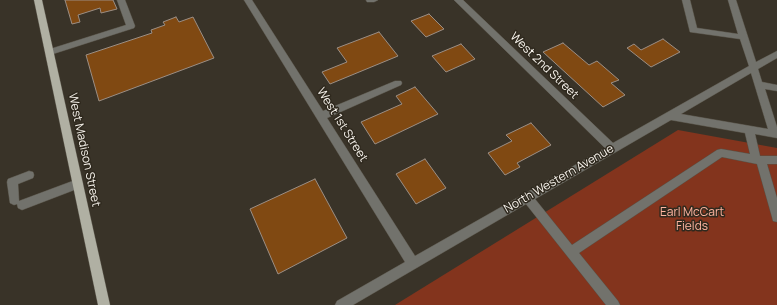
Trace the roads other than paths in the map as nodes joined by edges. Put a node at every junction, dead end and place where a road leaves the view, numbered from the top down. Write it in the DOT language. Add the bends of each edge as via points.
graph roads {
  1 [pos="38,0"];
  2 [pos="121,0"];
  3 [pos="248,0"];
  4 [pos="370,0"];
  5 [pos="374,0"];
  6 [pos="458,0"];
  7 [pos="686,0"];
  8 [pos="732,0"];
  9 [pos="743,37"];
  10 [pos="50,52"];
  11 [pos="777,54"];
  12 [pos="753,68"];
  13 [pos="398,83"];
  14 [pos="759,85"];
  15 [pos="777,88"];
  16 [pos="321,116"];
  17 [pos="670,116"];
  18 [pos="749,129"];
  19 [pos="776,134"];
  20 [pos="613,149"];
  21 [pos="758,160"];
  22 [pos="777,160"];
  23 [pos="29,175"];
  24 [pos="78,184"];
  25 [pos="527,198"];
  26 [pos="777,217"];
  27 [pos="572,252"];
  28 [pos="413,263"];
  29 [pos="104,305"];
  30 [pos="342,305"];
  31 [pos="614,305"];
  1 -- 10 [label="main road, West Madison Street"];
  2 -- 10 [label="street" via="131,26"];
  3 -- 16 [label="street, West 1st Street"];
  4 -- 5 [label="street"];
  6 -- 20 [label="street, West 2nd Street"];
  7 -- 9 [label="street" via="693,30"];
  8 -- 9 [label="street"];
  9 -- 12 [label="street"];
  10 -- 24 [label="main road, West Madison Street"];
  11 -- 12 [label="street, North Western Avenue"];
  12 -- 14 [label="street"];
  12 -- 17 [label="street, North Western Avenue"];
  13 -- 16 [label="street"];
  14 -- 15 [label="street"];
  14 -- 19 [label="street"];
  16 -- 28 [label="street, West 1st Street"];
  17 -- 18 [label="street"];
  17 -- 20 [label="street, North Western Avenue"];
  18 -- 19 [label="street"];
  18 -- 21 [label="street"];
  20 -- 25 [label="street, North Western Avenue"];
  21 -- 22 [label="street"];
  21 -- 26 [label="street"];
  21 -- 27 [label="street" via="721,153"];
  23 -- 24 [label="street" via="12,182 18,202"];
  24 -- 29 [label="main road, West Madison Street"];
  25 -- 27 [label="street"];
  25 -- 28 [label="street, North Western Avenue"];
  27 -- 31 [label="street"];
  28 -- 30 [label="street, North Western Avenue"];
}
